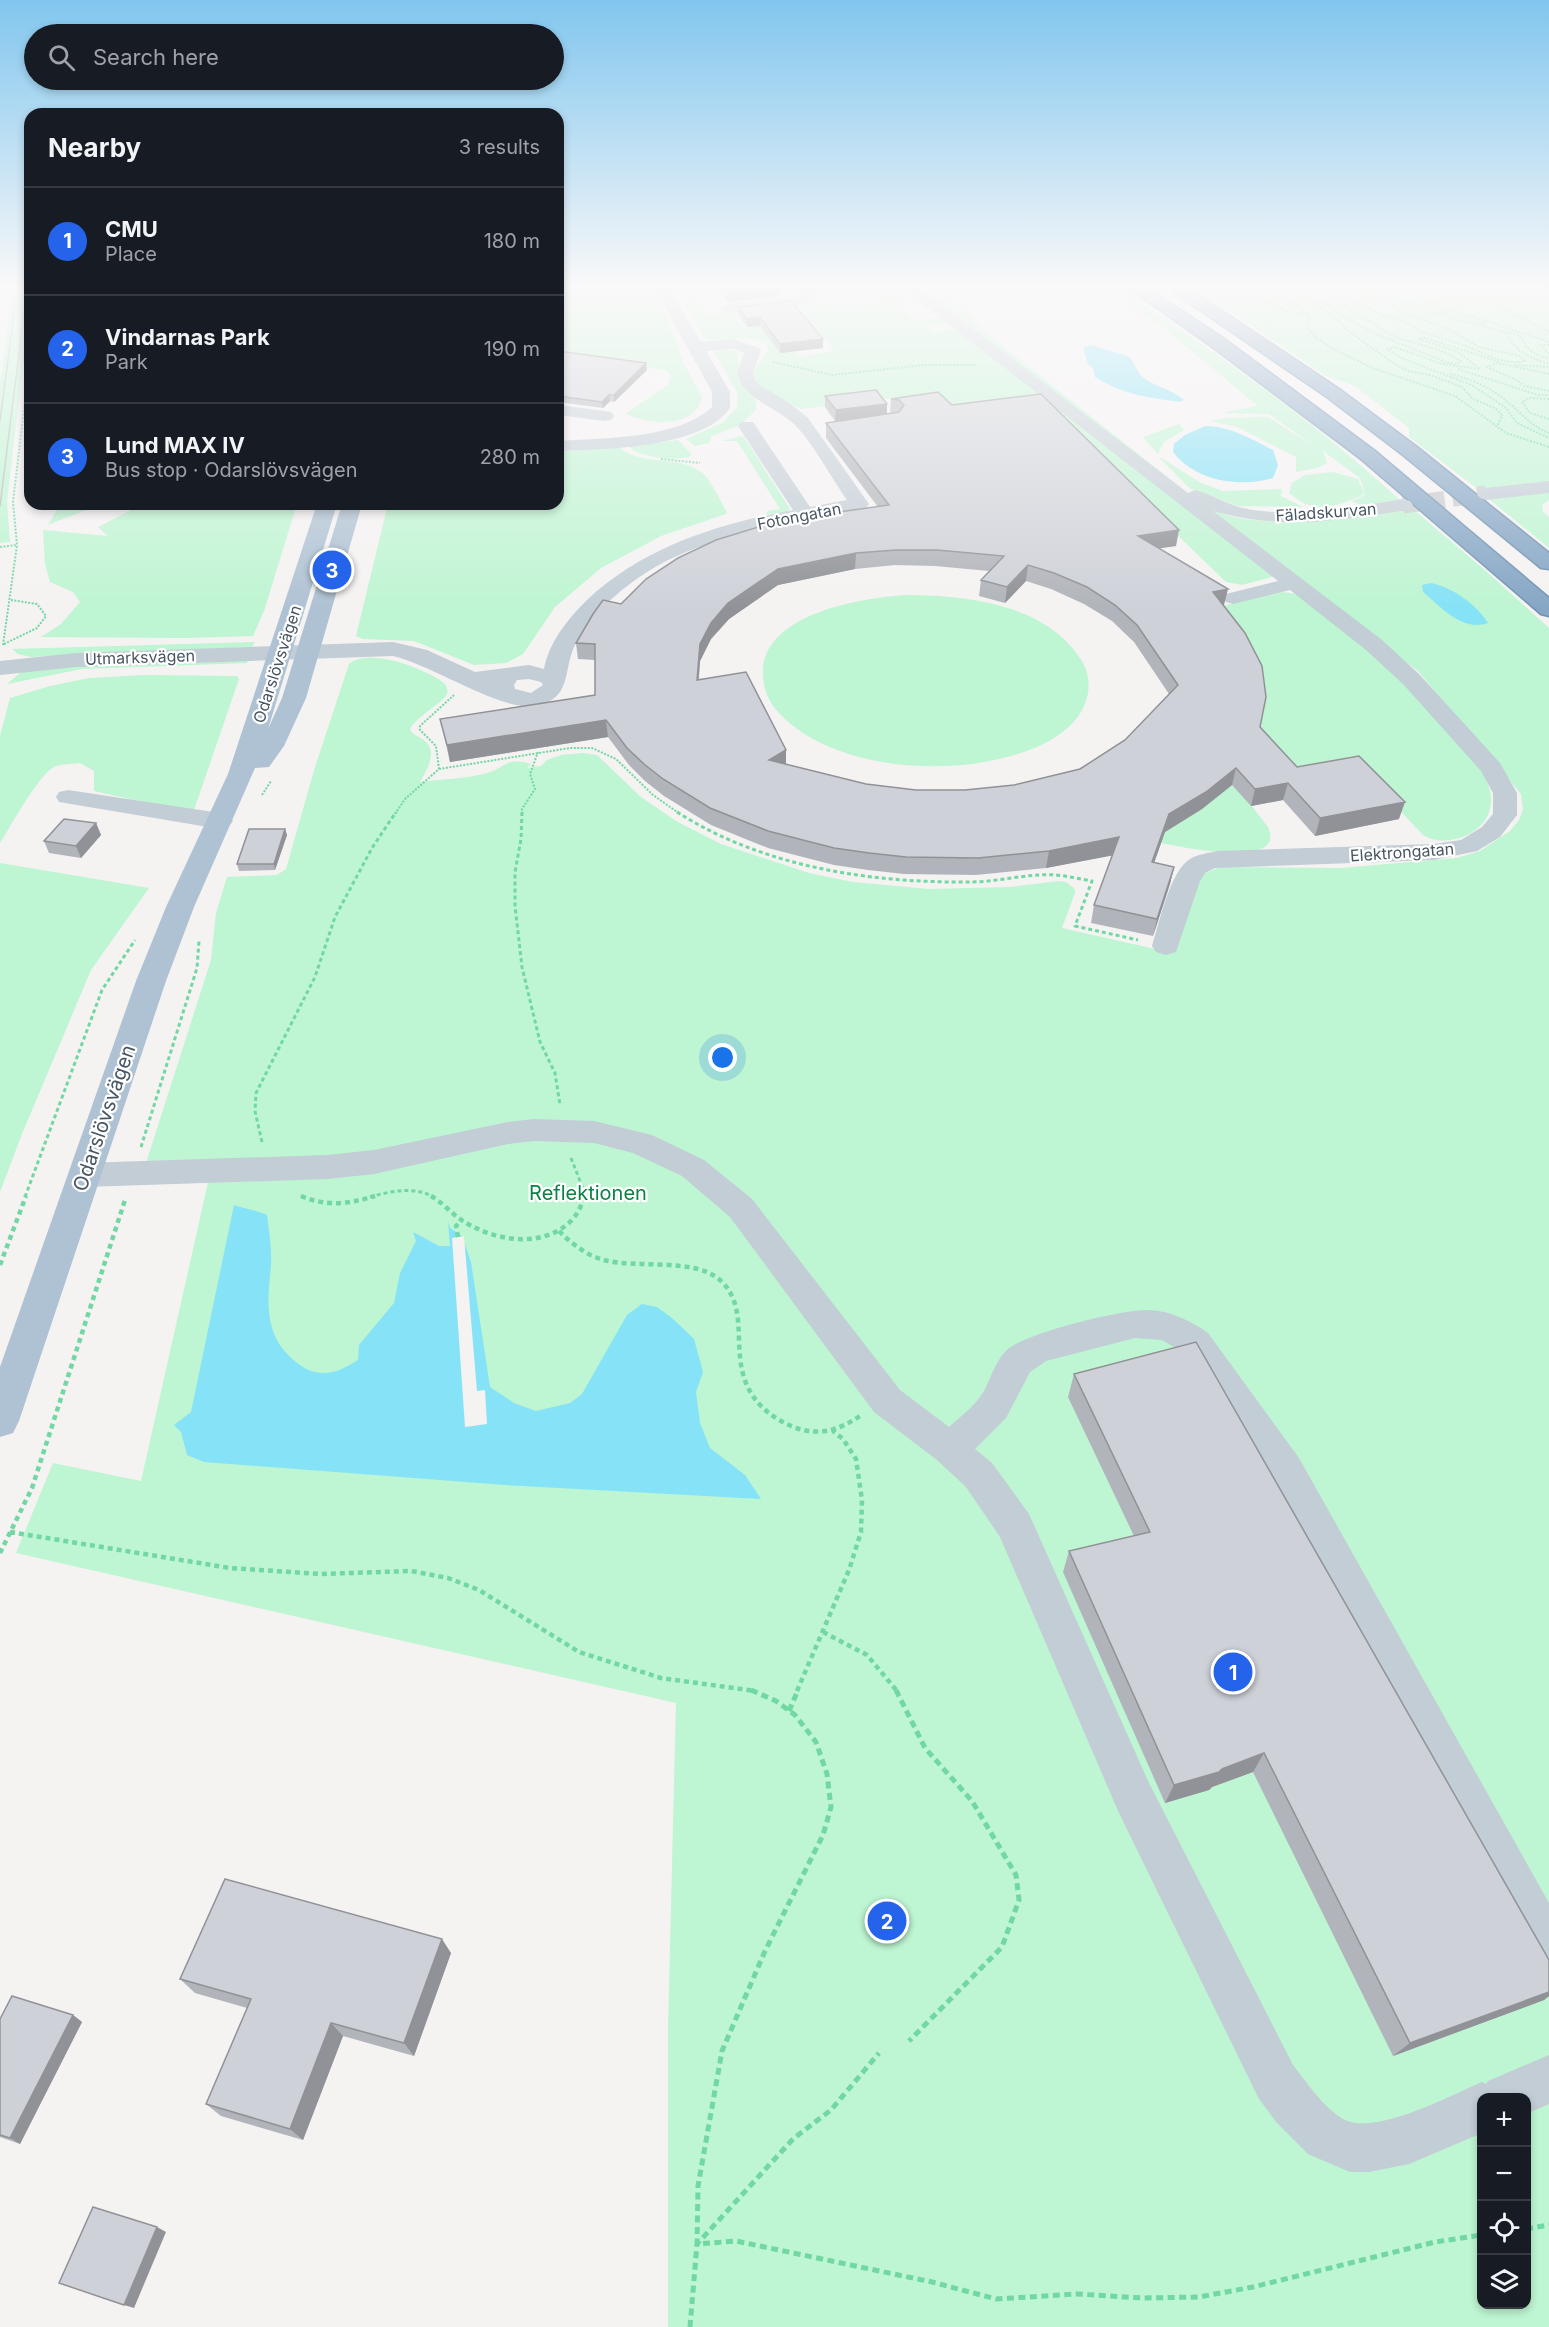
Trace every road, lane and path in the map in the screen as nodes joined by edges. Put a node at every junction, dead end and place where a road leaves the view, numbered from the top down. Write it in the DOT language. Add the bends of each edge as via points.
graph roads {
  1 [pos="721,393"];
  2 [pos="762,393"];
  3 [pos="1046,393"];
  4 [pos="1065,393"];
  5 [pos="1285,393"];
  6 [pos="1332,393"];
  7 [pos="1445,393"];
  8 [pos="1468,393"];
  9 [pos="1483,393"];
  10 [pos="1495,393"];
  11 [pos="1530,393"];
  12 [pos="1049,395"];
  13 [pos="1549,395"];
  14 [pos="1027,398"];
  15 [pos="24,408"];
  16 [pos="564,411"];
  17 [pos="605,416"];
  18 [pos="1549,419"];
  19 [pos="1498,425"];
  20 [pos="747,426"];
  21 [pos="829,429"];
  22 [pos="808,432"];
  23 [pos="1549,433"];
  24 [pos="1549,438"];
  25 [pos="564,445"];
  26 [pos="1549,447"];
  27 [pos="1549,487"];
  28 [pos="1485,494"];
  29 [pos="1403,505"];
  30 [pos="325,510"];
  31 [pos="350,510"];
  32 [pos="804,512"];
  33 [pos="17,545"];
  34 [pos="0,547"];
  35 [pos="1549,563"];
  36 [pos="1293,583"];
  37 [pos="1233,598"];
  38 [pos="10,600"];
  39 [pos="1549,609"];
  40 [pos="3,644"];
  41 [pos="281,652"];
  42 [pos="307,652"];
  43 [pos="560,654"];
  44 [pos="1,667"];
  45 [pos="516,681"];
  46 [pos="464,682"];
  47 [pos="538,752"];
  48 [pos="439,768"];
  49 [pos="68,797"];
  50 [pos="220,821"];
  51 [pos="140,935"];
  52 [pos="1166,946"];
  53 [pos="559,1131"];
  54 [pos="269,1170"];
  55 [pos="84,1174"];
  56 [pos="462,1220"];
  57 [pos="559,1231"];
  58 [pos="458,1237"];
  59 [pos="0,1265"];
  60 [pos="887,1401"];
  61 [pos="0,1421"];
  62 [pos="833,1431"];
  63 [pos="950,1449"];
  64 [pos="10,1532"];
  65 [pos="823,1632"];
  66 [pos="789,1711"];
  67 [pos="1549,1948"];
  68 [pos="909,2041"];
  69 [pos="879,2053"];
  70 [pos="1549,2079"];
  71 [pos="1515,2093"];
  72 [pos="1477,2109"];
  73 [pos="1549,2225"];
  74 [pos="1531,2228"];
  75 [pos="1477,2236"];
  76 [pos="697,2244"];
  77 [pos="690,2327"];
  1 -- 25 [label="street" via="722,410 694,428"];
  2 -- 22 [label="street, Fotongatan" via="796,416"];
  3 -- 12 [label="street, Elektrongatan"];
  4 -- 29 [label="street, Fäladskurvan" via="1206,502 1248,514 1278,516"];
  5 -- 39 [label="highway" via="1359,448"];
  6 -- 35 [label="highway"];
  7 -- 19 [label="path"];
  8 -- 19 [label="path" via="1502,415"];
  9 -- 24 [label="path" via="1523,426"];
  10 -- 23 [label="path" via="1532,425"];
  11 -- 13 [label="path"];
  12 -- 14 [label="street"];
  12 -- 36 [label="street, Elektrongatan"];
  13 -- 18 [label="path" via="1522,402 1530,413"];
  15 -- 33 [label="path" via="13,502"];
  16 -- 17 [label="street"];
  19 -- 26 [label="path" via="1506,433"];
  20 -- 32 [label="street"];
  21 -- 22 [label="street"];
  22 -- 32 [label="street, Fotongatan" via="859,504"];
  27 -- 28 [label="street"];
  30 -- 41 [label="main road, Odarslövsvägen"];
  31 -- 42 [label="main road, Odarslövsvägen"];
  32 -- 43 [label="street, Fotongatan" via="725,532 638,569 594,604"];
  33 -- 34 [label="path"];
  33 -- 38 [label="path"];
  36 -- 37 [label="street"];
  36 -- 52 [label="street, Elektrongatan" via="1374,645 1411,679 1491,768 1505,793 1505,814 1491,832 1468,846 1434,852 1204,862 1194,868 1188,880"];
  38 -- 40 [label="path"];
  38 -- 40 [label="path" via="37,604 46,616 37,628"];
  40 -- 44 [label="path"];
  41 -- 42 [label="street, Fotongatan"];
  41 -- 44 [label="street, Utmarksvägen" via="87,659"];
  41 -- 50 [label="main road, Odarslövsvägen" via="241,774"];
  42 -- 46 [label="street, Fotongatan" via="408,651"];
  42 -- 50 [label="main road, Odarslövsvägen" via="294,698 272,746"];
  43 -- 45 [label="street"];
  43 -- 45 [label="street, Fotongatan" via="549,692 522,699"];
  45 -- 46 [label="street, Fotongatan"];
  46 -- 48 [label="path" via="446,705 420,726 440,749"];
  47 -- 48 [label="path"];
  47 -- 52 [label="path" via="592,748 616,759 653,795 680,814 737,843 827,870 878,878 971,882 1055,875 1092,881 1075,926"];
  47 -- 53 [label="path" via="530,774 535,789 522,809 514,906 534,1020 555,1073"];
  48 -- 54 [label="path" via="405,799 372,848 335,917 315,977 256,1093 255,1110"];
  49 -- 50 [label="street"];
  50 -- 55 [label="main road, Odarslövsvägen" via="180,907"];
  51 -- 59 [label="path" via="102,990"];
  53 -- 54 [label="street" via="508,1133 374,1162"];
  53 -- 57 [label="path" via="585,1196 581,1208"];
  53 -- 60 [label="street" via="594,1132 641,1143 693,1168 712,1182 741,1208"];
  54 -- 55 [label="street"];
  54 -- 56 [label="path" via="292,1191 323,1205 340,1206 401,1191 421,1192 442,1202"];
  55 -- 61 [label="main road, Odarslövsvägen"];
  56 -- 57 [label="path" via="510,1239"];
  56 -- 58 [label="path" via="456,1226"];
  57 -- 62 [label="path" via="571,1246 593,1257 628,1265 683,1267 719,1279 736,1304 742,1376 750,1392 779,1422 798,1429"];
  60 -- 62 [label="path"];
  60 -- 63 [label="street"];
  62 -- 65 [label="path" via="856,1460 862,1500 861,1532"];
  63 -- 67 [label="street" via="992,1408 1023,1357 1135,1323 1181,1330 1196,1343 1286,1470"];
  63 -- 72 [label="street" via="979,1475 1015,1526 1134,1798 1275,2082 1333,2141 1360,2148 1396,2143"];
  64 -- 66 [label="path" via="230,1568 320,1574 411,1571 448,1578 479,1590 579,1652 661,1678 752,1690"];
  65 -- 66 [label="path"];
  65 -- 68 [label="path" via="867,1655 896,1689 925,1748 972,1801 1016,1875 1018,1900 1002,1947"];
  66 -- 76 [label="path" via="816,1742 827,1774 831,1807 823,1835 765,1951 722,2051 698,2186"];
  69 -- 76 [label="path" via="831,2110 793,2139"];
  70 -- 71 [label="street"];
  73 -- 74 [label="path"];
  75 -- 76 [label="path" via="1435,2242 1253,2287 1199,2297 1143,2298 1077,2294 996,2299 736,2241"];
  76 -- 77 [label="path"];
}
